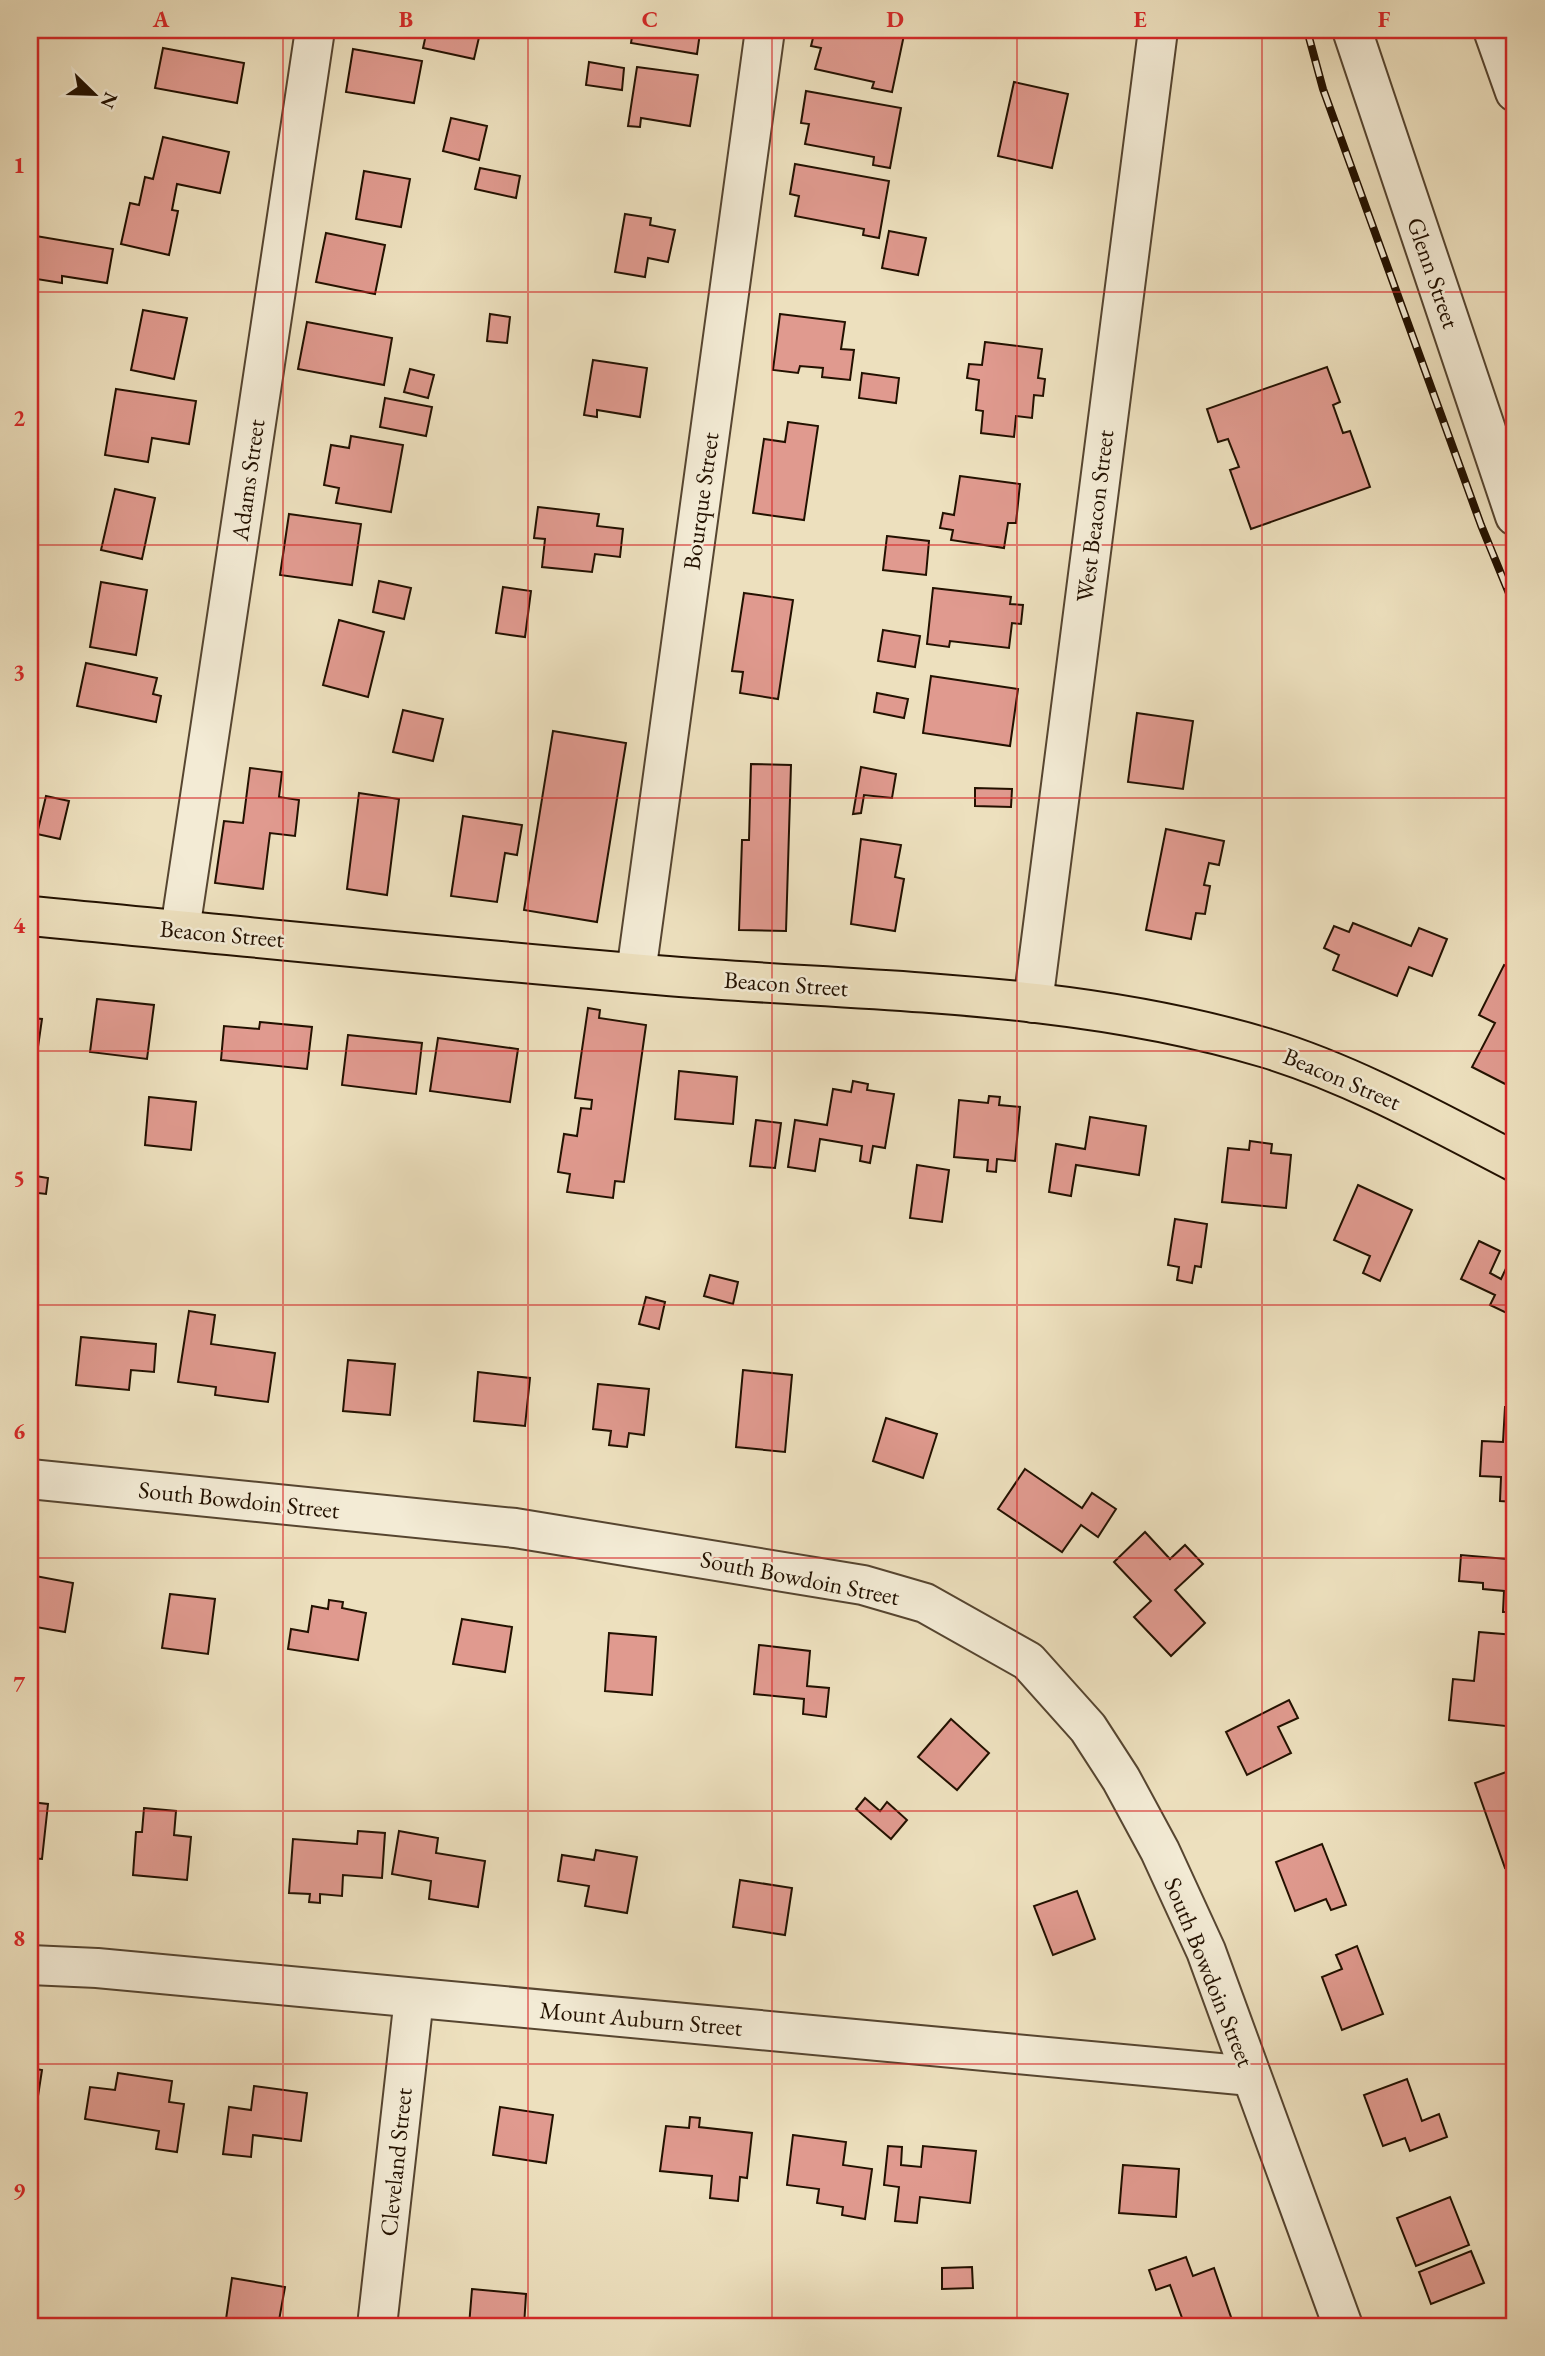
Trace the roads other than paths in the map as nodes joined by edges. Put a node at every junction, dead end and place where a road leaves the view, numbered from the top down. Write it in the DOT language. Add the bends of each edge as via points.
graph roads {
  1 [pos="315,30"];
  2 [pos="765,30"];
  3 [pos="1158,30"];
  4 [pos="1352,30"];
  5 [pos="1493,30"];
  6 [pos="1515,92"];
  7 [pos="1515,516"];
  8 [pos="30,916"];
  9 [pos="180,930"];
  10 [pos="636,973"];
  11 [pos="1033,1003"];
  12 [pos="1515,1162"];
  13 [pos="30,1479"];
  14 [pos="30,1965"];
  15 [pos="414,1998"];
  16 [pos="1251,2076"];
  17 [pos="377,2326"];
  18 [pos="1343,2326"];
  1 -- 9 [label="street, Adams Street"];
  2 -- 10 [label="street, Bourque Street"];
  3 -- 11 [label="street, West Beacon Street"];
  4 -- 7 [label="street, Glenn Street"];
  5 -- 6 [label="street"];
  8 -- 9 [label="main road, Beacon Street"];
  9 -- 10 [label="main road, Beacon Street"];
  10 -- 11 [label="main road, Beacon Street"];
  11 -- 12 [label="main road, Beacon Street" via="1202,1030 1270,1049 1398,1101"];
  13 -- 16 [label="street, South Bowdoin Street" via="515,1528 863,1585 925,1603 1028,1661 1088,1728 1160,1851 1206,1951"];
  14 -- 15 [label="street, Mount Auburn Street"];
  15 -- 16 [label="street, Mount Auburn Street"];
  15 -- 17 [label="street, Cleveland Street"];
  16 -- 18 [label="street, South Bowdoin Street"];
}
